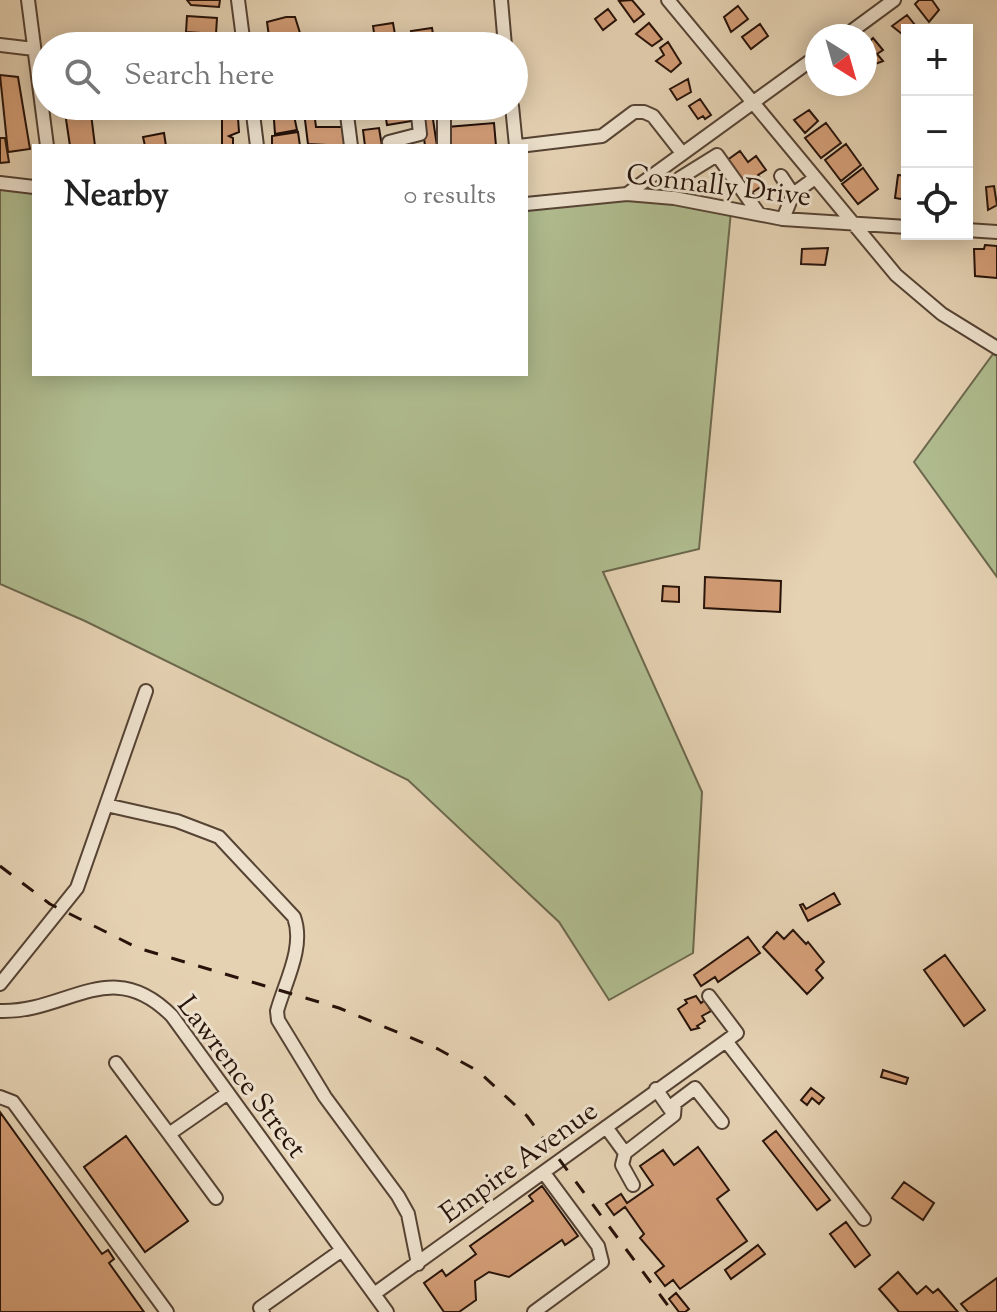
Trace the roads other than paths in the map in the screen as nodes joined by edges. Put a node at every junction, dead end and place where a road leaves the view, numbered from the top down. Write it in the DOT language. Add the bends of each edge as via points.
graph roads {
  1 [pos="28,0"];
  2 [pos="238,0"];
  3 [pos="501,0"];
  4 [pos="668,0"];
  5 [pos="894,0"];
  6 [pos="861,24"];
  7 [pos="242,32"];
  8 [pos="504,32"];
  9 [pos="32,33"];
  10 [pos="0,45"];
  11 [pos="32,49"];
  12 [pos="805,65"];
  13 [pos="753,103"];
  14 [pos="44,120"];
  15 [pos="254,120"];
  16 [pos="348,120"];
  17 [pos="418,120"];
  18 [pos="444,120"];
  19 [pos="514,120"];
  20 [pos="47,144"];
  21 [pos="257,144"];
  22 [pos="351,144"];
  23 [pos="390,144"];
  24 [pos="444,144"];
  25 [pos="518,144"];
  26 [pos="528,145"];
  27 [pos="682,153"];
  28 [pos="781,176"];
  29 [pos="680,178"];
  30 [pos="815,178"];
  31 [pos="0,183"];
  32 [pos="32,187"];
  33 [pos="627,194"];
  34 [pos="793,194"];
  35 [pos="528,204"];
  36 [pos="759,214"];
  37 [pos="783,219"];
  38 [pos="852,223"];
  39 [pos="901,227"];
  40 [pos="973,230"];
  41 [pos="997,232"];
  42 [pos="997,348"];
  43 [pos="146,691"];
  44 [pos="106,805"];
  45 [pos="0,984"];
  46 [pos="709,996"];
  47 [pos="0,1011"];
  48 [pos="726,1041"];
  49 [pos="116,1063"];
  50 [pos="656,1089"];
  51 [pos="228,1093"];
  52 [pos="0,1097"];
  53 [pos="674,1115"];
  54 [pos="722,1122"];
  55 [pos="606,1127"];
  56 [pos="169,1134"];
  57 [pos="625,1153"];
  58 [pos="544,1173"];
  59 [pos="633,1185"];
  60 [pos="216,1198"];
  61 [pos="864,1219"];
  62 [pos="342,1250"];
  63 [pos="418,1264"];
  64 [pos="374,1294"];
  65 [pos="167,1312"];
  66 [pos="263,1312"];
  67 [pos="387,1312"];
  68 [pos="534,1312"];
  1 -- 9 [label="street"];
  2 -- 7 [label="street"];
  3 -- 8 [label="street"];
  4 -- 13 [label="street"];
  5 -- 6 [label="street"];
  10 -- 11 [label="street"];
  12 -- 13 [label="street"];
  13 -- 27 [label="street"];
  13 -- 30 [label="street"];
  14 -- 20 [label="street"];
  15 -- 21 [label="street"];
  16 -- 22 [label="street"];
  17 -- 23 [label="street" via="420,134"];
  18 -- 24 [label="street"];
  19 -- 25 [label="street"];
  26 -- 27 [label="street" via="602,136 634,112 644,112"];
  27 -- 33 [label="street"];
  28 -- 34 [label="street"];
  29 -- 36 [label="street" via="717,155"];
  30 -- 34 [label="street"];
  30 -- 38 [label="street"];
  31 -- 32 [label="street"];
  33 -- 35 [label="street, Connally Drive"];
  33 -- 36 [label="street, Connally Drive"];
  34 -- 37 [label="street"];
  36 -- 37 [label="street, Connally Drive"];
  37 -- 38 [label="street, Connally Drive"];
  38 -- 39 [label="street, Connally Drive"];
  38 -- 42 [label="street" via="896,275 942,314"];
  40 -- 41 [label="street"];
  43 -- 44 [label="street"];
  44 -- 45 [label="street" via="77,888"];
  44 -- 63 [label="street" via="219,837 294,917 296,948 278,1020 325,1097 398,1196 408,1214"];
  46 -- 48 [label="street" via="737,1033"];
  47 -- 51 [label="street, Lawrence Street" via="35,1008 91,989 134,989 172,1016"];
  48 -- 50 [label="street, Empire Avenue"];
  48 -- 61 [label="street"];
  49 -- 56 [label="street"];
  50 -- 53 [label="street"];
  50 -- 55 [label="street, Empire Avenue"];
  51 -- 56 [label="street"];
  51 -- 62 [label="street, Lawrence Street"];
  52 -- 65 [label="street" via="13,1102"];
  53 -- 54 [label="street" via="675,1103 695,1088"];
  53 -- 57 [label="street"];
  55 -- 57 [label="street"];
  55 -- 58 [label="street, Empire Avenue"];
  56 -- 60 [label="street"];
  57 -- 59 [label="street" via="622,1165"];
  58 -- 63 [label="street, Empire Avenue"];
  58 -- 68 [label="street" via="598,1246 602,1262"];
  62 -- 64 [label="street, Lawrence Street"];
  62 -- 66 [label="street" via="260,1308"];
  63 -- 64 [label="street, Empire Avenue"];
  64 -- 67 [label="street, Lawrence Street"];
}
